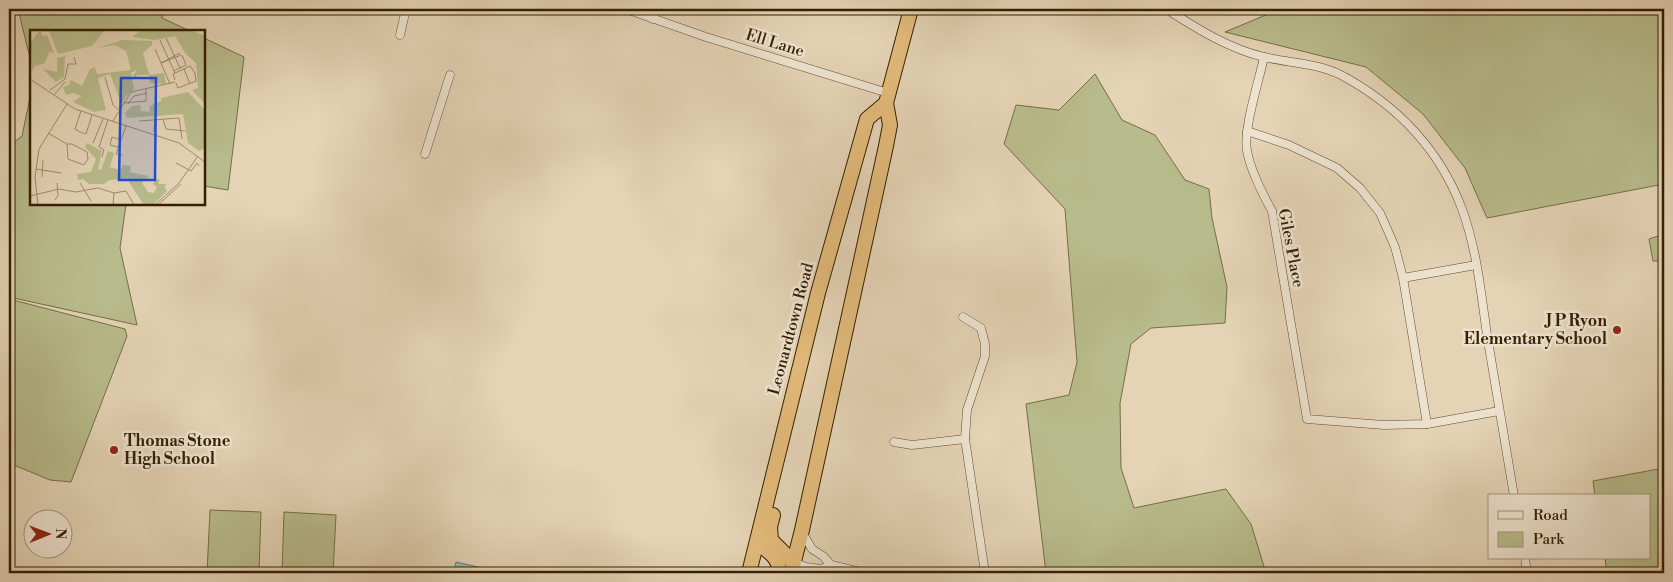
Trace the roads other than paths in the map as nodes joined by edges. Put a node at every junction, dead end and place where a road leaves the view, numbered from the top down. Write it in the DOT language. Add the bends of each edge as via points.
graph roads {
  1 [pos="406,9"];
  2 [pos="626,9"];
  3 [pos="656,9"];
  4 [pos="911,9"];
  5 [pos="1166,9"];
  6 [pos="652,19"];
  7 [pos="400,35"];
  8 [pos="1264,57"];
  9 [pos="450,75"];
  10 [pos="887,98"];
  11 [pos="1247,131"];
  12 [pos="425,154"];
  13 [pos="1476,265"];
  14 [pos="1403,278"];
  15 [pos="963,317"];
  16 [pos="1499,410"];
  17 [pos="1427,424"];
  18 [pos="965,439"];
  19 [pos="894,442"];
  20 [pos="776,463"];
  21 [pos="1514,494"];
  22 [pos="802,530"];
  23 [pos="758,543"];
  24 [pos="1525,560"];
  25 [pos="831,566"];
  26 [pos="792,567"];
  27 [pos="749,573"];
  28 [pos="778,573"];
  29 [pos="865,573"];
  30 [pos="985,573"];
  31 [pos="1527,573"];
  1 -- 7 [label="street"];
  2 -- 6 [label="street, Ell Lane"];
  3 -- 6 [label="street"];
  4 -- 10 [label="highway"];
  5 -- 8 [label="street" via="1221,41"];
  6 -- 10 [label="street, Ell Lane"];
  8 -- 11 [label="street, Giles Place"];
  8 -- 13 [label="street" via="1338,74 1375,95 1412,127 1441,165 1456,193"];
  9 -- 12 [label="street"];
  10 -- 20 [label="highway, Leonardtown Road" via="867,119 818,293"];
  10 -- 22 [label="highway" via="889,132"];
  11 -- 14 [label="street" via="1289,145 1337,168 1360,188 1380,213 1395,246"];
  11 -- 17 [label="street, Giles Place" via="1246,151 1272,211 1307,419 1384,425"];
  13 -- 14 [label="street"];
  13 -- 16 [label="street"];
  14 -- 17 [label="street"];
  15 -- 18 [label="street" via="980,328 986,344 967,410"];
  16 -- 17 [label="street"];
  16 -- 21 [label="street"];
  18 -- 19 [label="street" via="912,445"];
  18 -- 30 [label="street"];
  20 -- 23 [label="highway, Leonardtown Road"];
  20 -- 26 [label="highway" via="778,494 770,527 771,540"];
  22 -- 25 [label="street" via="812,549"];
  22 -- 26 [label="highway"];
  23 -- 27 [label="highway, Leonardtown Road"];
  23 -- 28 [label="highway" via="778,561"];
  24 -- 31 [label="street"];
  25 -- 26 [label="street" via="821,569"];
  25 -- 29 [label="street"];
}
